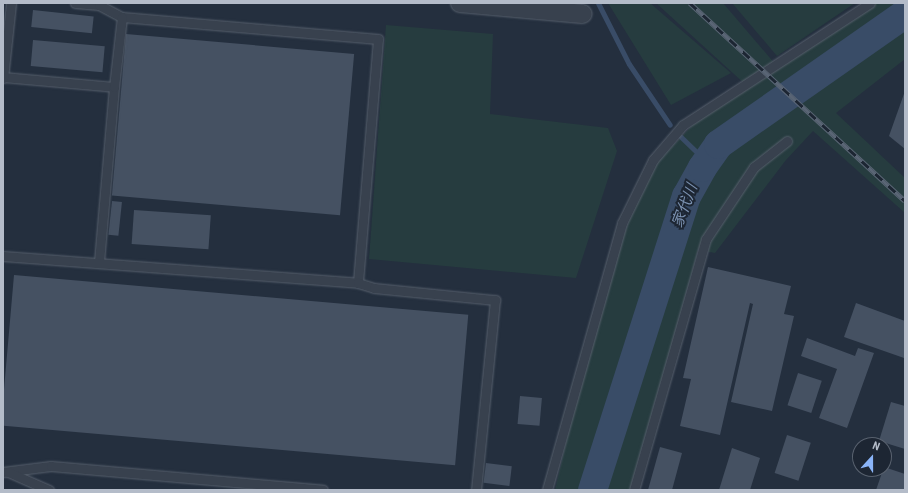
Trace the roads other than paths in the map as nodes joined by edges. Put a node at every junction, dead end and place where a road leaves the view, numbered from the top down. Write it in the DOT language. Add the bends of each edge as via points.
graph roads {
  1 [pos="11,3"];
  2 [pos="75,3"];
  3 [pos="460,3"];
  4 [pos="870,3"];
  5 [pos="583,14"];
  6 [pos="122,18"];
  7 [pos="3,77"];
  8 [pos="114,87"];
  9 [pos="787,141"];
  10 [pos="3,256"];
  11 [pos="99,262"];
  12 [pos="358,283"];
  13 [pos="6,472"];
  14 [pos="49,490"];
  15 [pos="324,490"];
  16 [pos="476,490"];
  17 [pos="547,490"];
  18 [pos="634,490"];
  1 -- 7 [label="lane"];
  2 -- 6 [label="lane" via="99,5"];
  3 -- 5 [label="street"];
  4 -- 17 [label="lane" via="683,125 653,160 622,222"];
  6 -- 8 [label="lane"];
  6 -- 12 [label="lane" via="378,39"];
  7 -- 8 [label="lane"];
  8 -- 11 [label="lane"];
  9 -- 18 [label="lane" via="754,167 706,239"];
  10 -- 11 [label="lane"];
  11 -- 12 [label="lane"];
  12 -- 16 [label="lane" via="374,288 495,300"];
  13 -- 14 [label="lane"];
  13 -- 15 [label="lane" via="51,466"];
}
